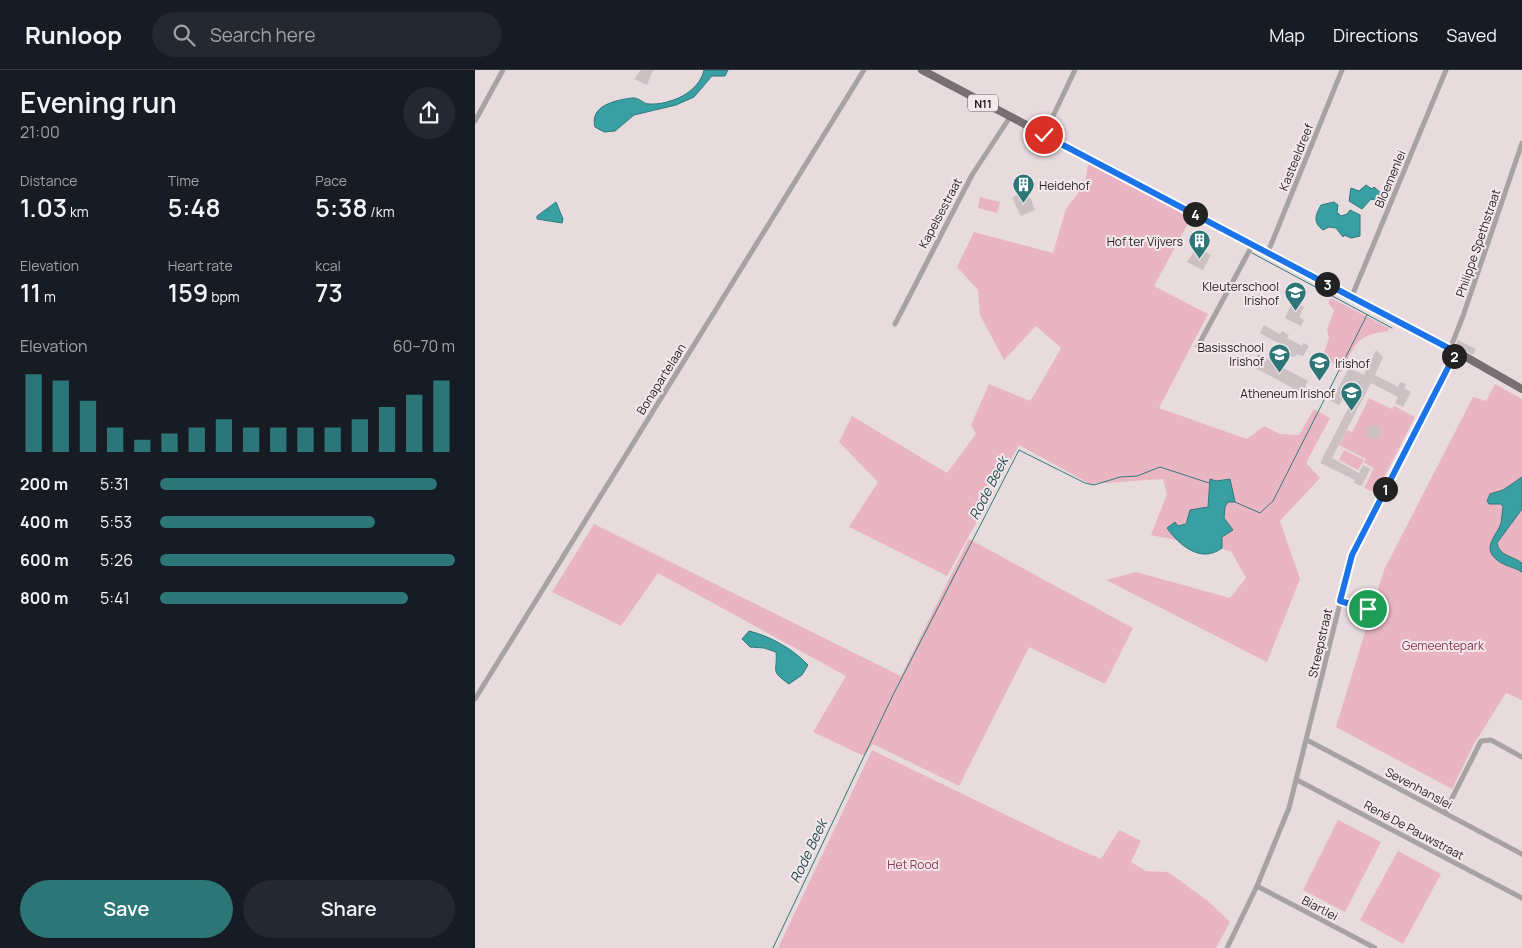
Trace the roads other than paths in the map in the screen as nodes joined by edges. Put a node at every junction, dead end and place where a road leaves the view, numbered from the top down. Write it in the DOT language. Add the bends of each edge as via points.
graph roads {
  1 [pos="503,70"];
  2 [pos="864,70"];
  3 [pos="922,70"];
  4 [pos="1075,70"];
  5 [pos="1342,70"];
  6 [pos="1446,70"];
  7 [pos="1010,117"];
  8 [pos="475,121"];
  9 [pos="1044,135"];
  10 [pos="1522,143"];
  11 [pos="1253,244"];
  12 [pos="1268,252"];
  13 [pos="1352,296"];
  14 [pos="895,324"];
  15 [pos="1198,346"];
  16 [pos="1453,350"];
  17 [pos="1522,389"];
  18 [pos="1340,601"];
  19 [pos="1368,609"];
  20 [pos="475,699"];
  21 [pos="1307,740"];
  22 [pos="1522,757"];
  23 [pos="1297,780"];
  24 [pos="1445,812"];
  25 [pos="1522,854"];
  26 [pos="1257,886"];
  27 [pos="1522,898"];
  28 [pos="1227,948"];
  29 [pos="1375,948"];
  1 -- 8 [label="street"];
  2 -- 20 [label="street, Bonapartelaan"];
  3 -- 7 [label="main road, N11"];
  4 -- 9 [label="street"];
  5 -- 12 [label="street, Kasteeldreef"];
  6 -- 13 [label="street, Bloemenlei"];
  7 -- 9 [label="main road, N11"];
  7 -- 14 [label="street, Kapelsestraat" via="973,175"];
  9 -- 11 [label="main road, N11"];
  10 -- 16 [label="street, Philippe Spethstraat"];
  11 -- 12 [label="main road, N11"];
  11 -- 15 [label="street"];
  12 -- 13 [label="main road, N11"];
  13 -- 16 [label="main road, N11"];
  16 -- 17 [label="main road, N11"];
  16 -- 18 [label="street, Streepstraat" via="1354,550"];
  18 -- 19 [label="street"];
  18 -- 21 [label="street, Streepstraat"];
  21 -- 23 [label="street, Streepstraat"];
  21 -- 24 [label="street, Sevenhanslei"];
  22 -- 24 [label="street" via="1491,740 1485,740 1478,745"];
  23 -- 26 [label="street, Streepstraat"];
  23 -- 27 [label="street, René De Pauwstraat"];
  24 -- 25 [label="street, Sevenhanslei"];
  26 -- 28 [label="street, Streepstraat"];
  26 -- 29 [label="street, Biartlei"];
}
